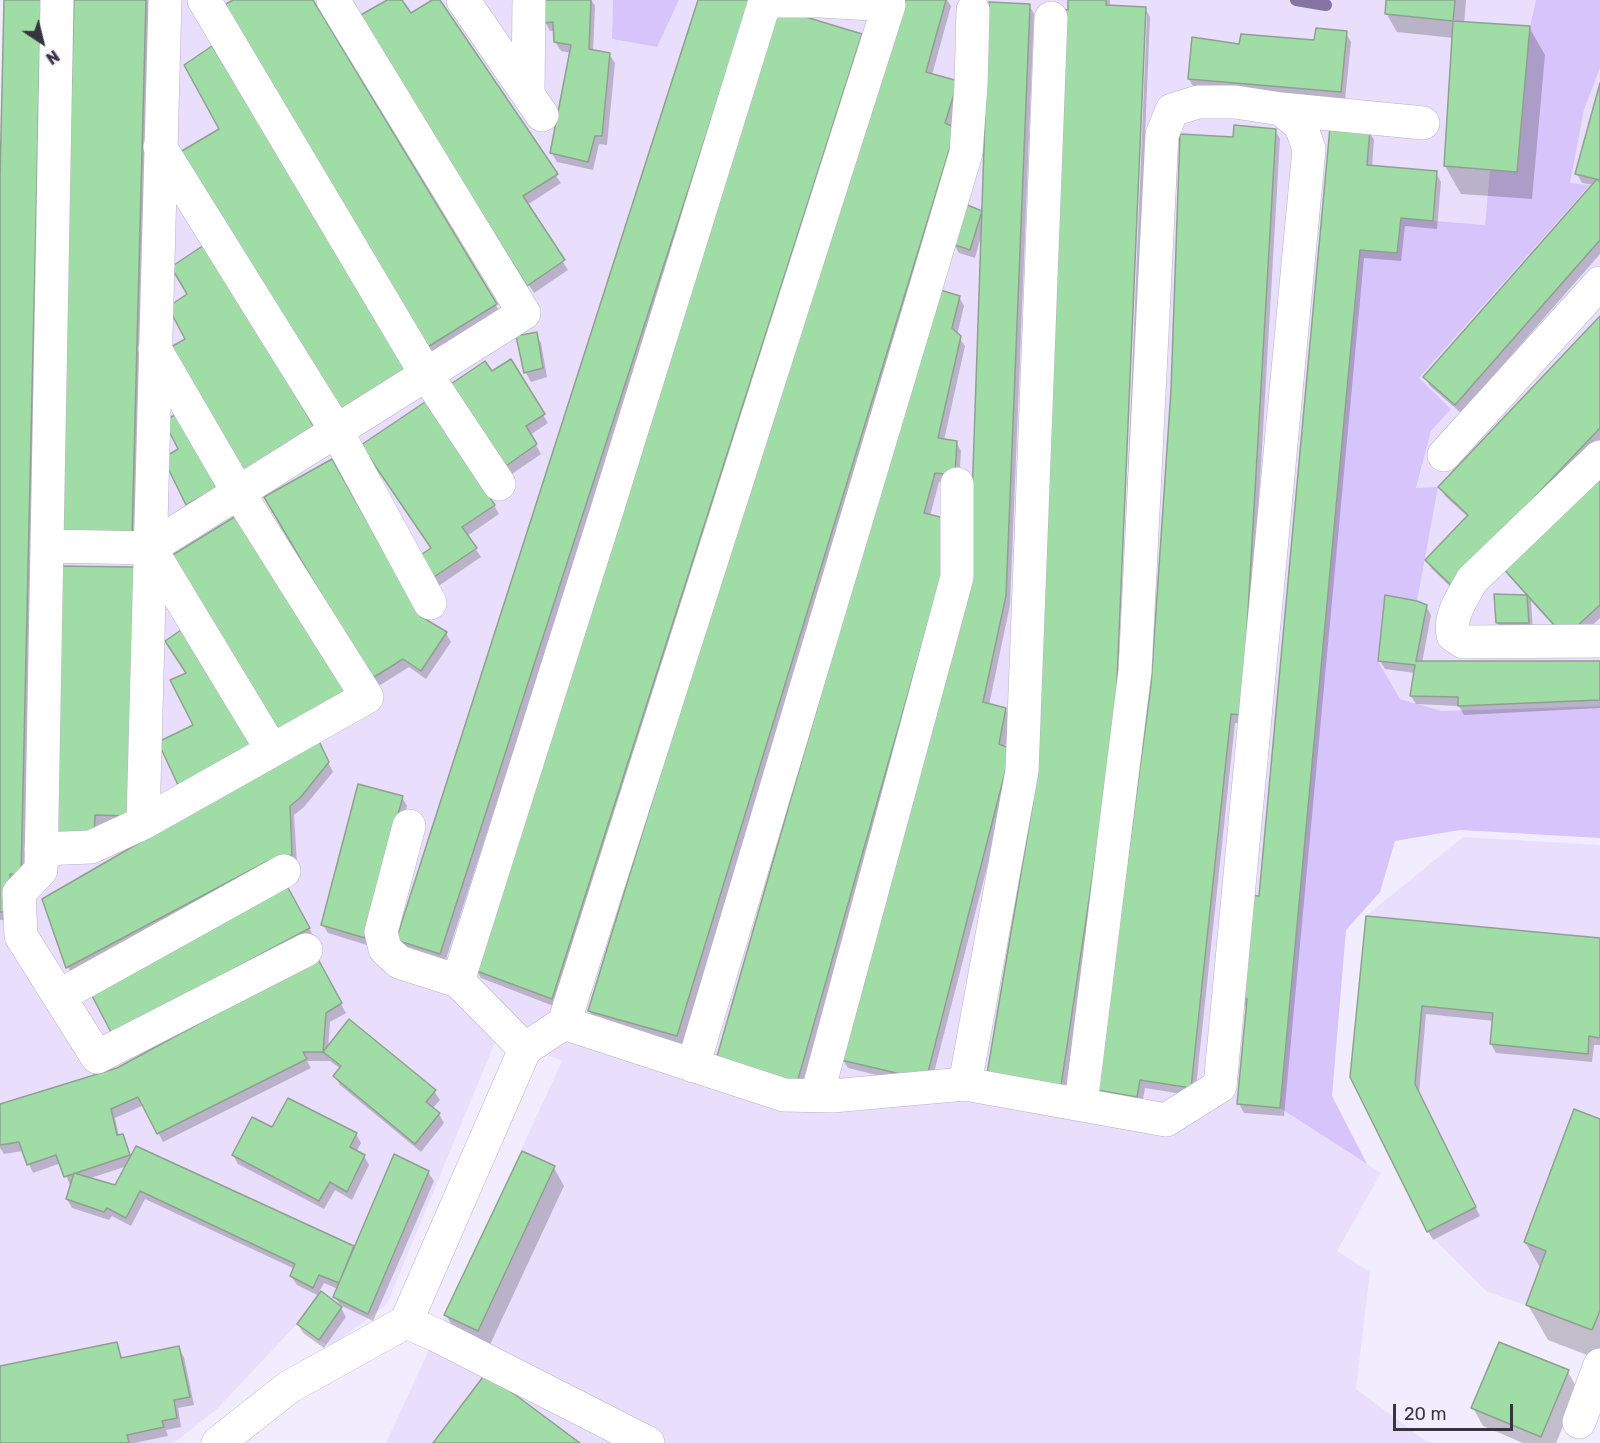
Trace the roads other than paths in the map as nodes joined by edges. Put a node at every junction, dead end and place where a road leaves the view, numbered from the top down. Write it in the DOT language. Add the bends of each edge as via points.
graph roads {
  1 [pos="57,0"];
  2 [pos="165,0"];
  3 [pos="204,0"];
  4 [pos="333,0"];
  5 [pos="463,0"];
  6 [pos="529,0"];
  7 [pos="973,10"];
  8 [pos="1051,18"];
  9 [pos="1281,109"];
  10 [pos="1423,123"];
  11 [pos="160,147"];
  12 [pos="1600,283"];
  13 [pos="155,349"];
  14 [pos="426,374"];
  15 [pos="336,430"];
  16 [pos="1444,455"];
  17 [pos="1600,457"];
  18 [pos="499,484"];
  19 [pos="957,484"];
  20 [pos="238,492"];
  21 [pos="47,546"];
  22 [pos="150,548"];
  23 [pos="430,603"];
  24 [pos="1600,641"];
  25 [pos="272,750"];
  26 [pos="143,823"];
  27 [pos="410,826"];
  28 [pos="41,849"];
  29 [pos="284,871"];
  30 [pos="306,950"];
  31 [pos="458,981"];
  32 [pos="59,996"];
  33 [pos="564,1023"];
  34 [pos="525,1049"];
  35 [pos="693,1066"];
  36 [pos="965,1084"];
  37 [pos="817,1095"];
  38 [pos="1081,1104"];
  39 [pos="406,1322"];
  40 [pos="1600,1365"];
  41 [pos="1579,1422"];
  42 [pos="218,1443"];
  43 [pos="648,1443"];
  1 -- 21 [label="street"];
  2 -- 11 [label="street"];
  3 -- 14 [label="street"];
  4 -- 14 [label="street" via="524,313"];
  5 -- 6 [label="street" via="535,104"];
  7 -- 35 [label="street" via="966,153"];
  8 -- 36 [label="street" via="1022,771"];
  9 -- 10 [label="street"];
  9 -- 38 [label="street" via="1235,102 1198,102 1172,110 1162,135 1135,671"];
  9 -- 38 [label="street" via="1301,126 1309,149 1220,1086 1166,1119"];
  11 -- 13 [label="street"];
  11 -- 15 [label="street"];
  12 -- 16 [label="street"];
  13 -- 20 [label="street"];
  13 -- 22 [label="street"];
  14 -- 15 [label="street"];
  14 -- 18 [label="street"];
  15 -- 20 [label="street"];
  15 -- 23 [label="street"];
  17 -- 24 [label="street" via="1473,580 1451,625 1453,635 1463,642"];
  19 -- 37 [label="street" via="957,577"];
  20 -- 22 [label="street"];
  20 -- 25 [label="street" via="367,696"];
  21 -- 22 [label="street"];
  21 -- 28 [label="street"];
  22 -- 25 [label="street"];
  22 -- 26 [label="street"];
  25 -- 26 [label="street"];
  26 -- 28 [label="street" via="92,847"];
  27 -- 31 [label="street" via="381,932 386,949 399,962"];
  28 -- 32 [label="street" via="41,870 19,893 21,936"];
  29 -- 32 [label="street"];
  30 -- 32 [label="street" via="97,1057"];
  31 -- 33 [label="street" via="765,1 890,5"];
  31 -- 34 [label="street"];
  33 -- 34 [label="street"];
  33 -- 35 [label="street"];
  34 -- 39 [label="street"];
  35 -- 37 [label="street" via="784,1095"];
  36 -- 37 [label="street"];
  36 -- 38 [label="street"];
  39 -- 42 [label="street" via="290,1387"];
  39 -- 43 [label="street"];
  40 -- 41 [label="street"];
}
